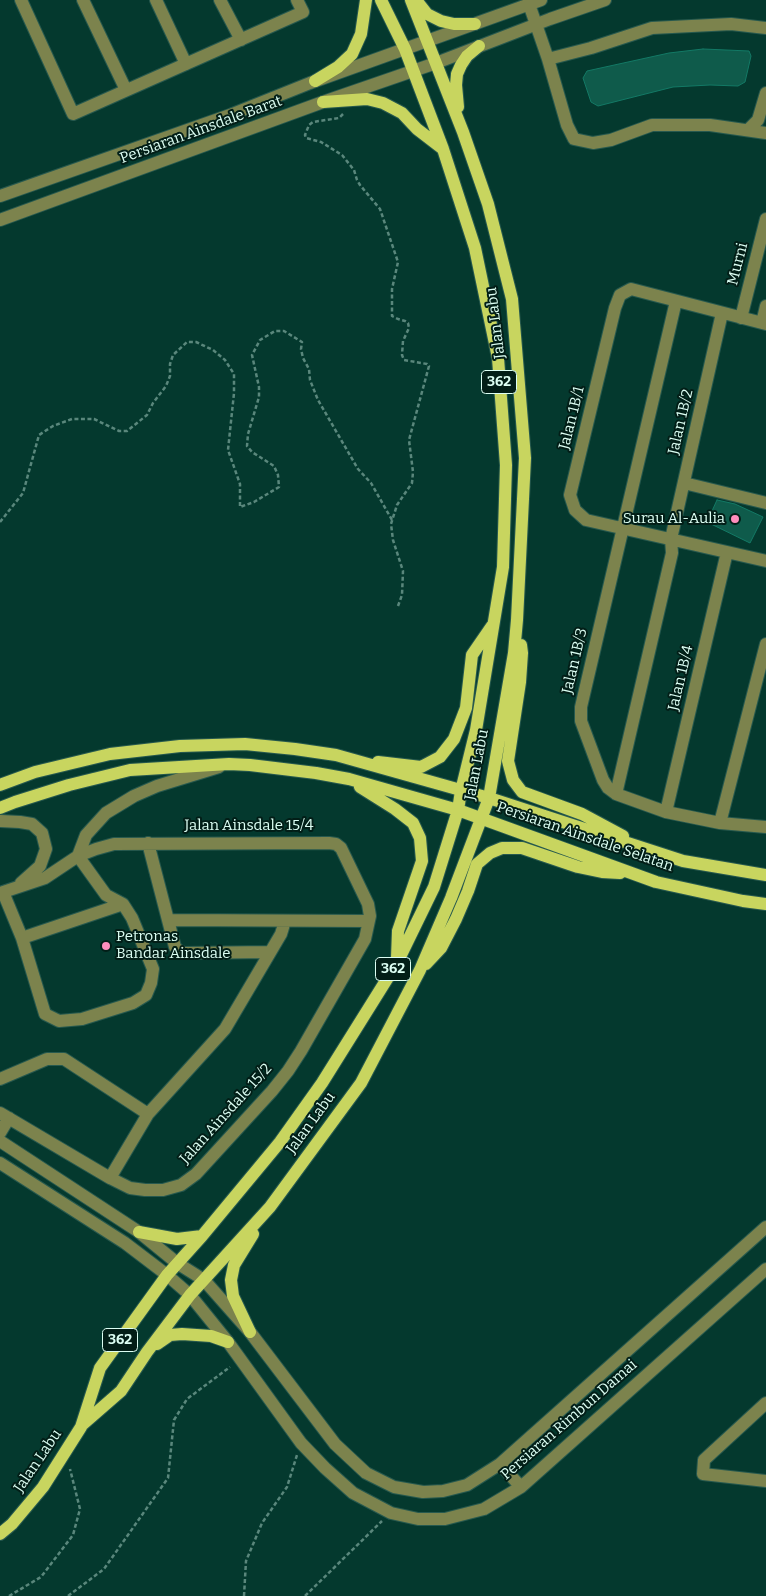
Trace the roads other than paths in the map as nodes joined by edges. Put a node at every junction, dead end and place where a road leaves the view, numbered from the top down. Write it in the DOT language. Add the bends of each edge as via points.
graph roads {
  1 [pos="20,0"];
  2 [pos="82,0"];
  3 [pos="156,0"];
  4 [pos="220,0"];
  5 [pos="297,0"];
  6 [pos="366,0"];
  7 [pos="381,0"];
  8 [pos="411,0"];
  9 [pos="416,0"];
  10 [pos="605,0"];
  11 [pos="538,1"];
  12 [pos="587,3"];
  13 [pos="550,20"];
  14 [pos="475,24"];
  15 [pos="536,25"];
  16 [pos="766,28"];
  17 [pos="241,40"];
  18 [pos="427,41"];
  19 [pos="479,46"];
  20 [pos="405,49"];
  21 [pos="548,59"];
  22 [pos="436,63"];
  23 [pos="186,64"];
  24 [pos="413,71"];
  25 [pos="315,81"];
  26 [pos="126,90"];
  27 [pos="766,92"];
  28 [pos="323,102"];
  29 [pos="750,129"];
  30 [pos="463,132"];
  31 [pos="766,133"];
  32 [pos="443,149"];
  33 [pos="0,196"];
  34 [pos="766,219"];
  35 [pos="0,220"];
  36 [pos="763,240"];
  37 [pos="676,301"];
  38 [pos="766,306"];
  39 [pos="722,313"];
  40 [pos="741,318"];
  41 [pos="764,324"];
  42 [pos="684,483"];
  43 [pos="766,503"];
  44 [pos="622,529"];
  45 [pos="671,539"];
  46 [pos="727,552"];
  47 [pos="766,561"];
  48 [pos="517,620"];
  49 [pos="495,622"];
  50 [pos="766,644"];
  51 [pos="353,760"];
  52 [pos="229,764"];
  53 [pos="349,780"];
  54 [pos="0,785"];
  55 [pos="461,791"];
  56 [pos="616,794"];
  57 [pos="489,798"];
  58 [pos="0,808"];
  59 [pos="458,810"];
  60 [pos="666,812"];
  61 [pos="482,818"];
  62 [pos="0,821"];
  63 [pos="720,823"];
  64 [pos="766,826"];
  65 [pos="148,843"];
  66 [pos="643,848"];
  67 [pos="78,856"];
  68 [pos="632,873"];
  69 [pos="766,875"];
  70 [pos="18,886"];
  71 [pos="2,892"];
  72 [pos="124,904"];
  73 [pos="766,904"];
  74 [pos="168,920"];
  75 [pos="285,921"];
  76 [pos="369,921"];
  77 [pos="22,938"];
  78 [pos="270,952"];
  79 [pos="397,963"];
  80 [pos="420,970"];
  81 [pos="0,1078"];
  82 [pos="148,1114"];
  83 [pos="4,1116"];
  84 [pos="0,1133"];
  85 [pos="0,1140"];
  86 [pos="0,1163"];
  87 [pos="110,1178"];
  88 [pos="270,1207"];
  89 [pos="766,1227"];
  90 [pos="139,1232"];
  91 [pos="202,1236"];
  92 [pos="178,1263"];
  93 [pos="766,1269"];
  94 [pos="166,1274"];
  95 [pos="204,1280"];
  96 [pos="190,1295"];
  97 [pos="250,1332"];
  98 [pos="228,1342"];
  99 [pos="147,1352"];
  100 [pos="766,1403"];
  101 [pos="80,1427"];
  102 [pos="500,1464"];
  103 [pos="766,1481"];
  104 [pos="520,1487"];
  105 [pos="0,1534"];
  1 -- 26 [label="street" via="73,114"];
  2 -- 26 [label="street"];
  3 -- 23 [label="street"];
  4 -- 17 [label="street"];
  5 -- 17 [label="street" via="303,12"];
  6 -- 25 [label="main road" via="361,34 352,54"];
  7 -- 20 [label="main road, Jalan Labu / 362"];
  8 -- 18 [label="main road, Jalan Labu / 362"];
  9 -- 14 [label="main road" via="427,14 441,21"];
  10 -- 12 [label="street, Persiaran Ainsdale Barat"];
  11 -- 13 [label="street"];
  11 -- 14 [label="street, Persiaran Ainsdale Barat"];
  11 -- 15 [label="street"];
  12 -- 13 [label="street, Persiaran Ainsdale Barat"];
  13 -- 15 [label="street, Persiaran Ainsdale Barat"];
  14 -- 18 [label="street, Persiaran Ainsdale Barat"];
  15 -- 19 [label="street, Persiaran Ainsdale Barat"];
  15 -- 21 [label="street"];
  16 -- 21 [label="street" via="731,24 652,28"];
  17 -- 23 [label="street"];
  18 -- 20 [label="street, Persiaran Ainsdale Barat"];
  18 -- 22 [label="main road, Jalan Labu / 362"];
  19 -- 22 [label="street, Persiaran Ainsdale Barat"];
  19 -- 30 [label="main road" via="467,56 457,74 457,101"];
  20 -- 24 [label="main road, Jalan Labu / 362"];
  20 -- 25 [label="street, Persiaran Ainsdale Barat"];
  21 -- 29 [label="street" via="574,139 593,143 612,140 652,125 710,124"];
  22 -- 24 [label="street, Persiaran Ainsdale Barat"];
  22 -- 30 [label="main road, Jalan Labu / 362"];
  23 -- 26 [label="street"];
  24 -- 28 [label="street, Persiaran Ainsdale Barat"];
  24 -- 32 [label="main road, Jalan Labu / 362"];
  25 -- 33 [label="street, Persiaran Ainsdale Barat" via="230,115"];
  27 -- 29 [label="street" via="758,120"];
  28 -- 32 [label="main road" via="366,99 383,103 402,112 417,129"];
  28 -- 35 [label="street, Persiaran Ainsdale Barat"];
  29 -- 31 [label="street"];
  30 -- 48 [label="main road, Jalan Labu / 362" via="488,204 512,299 525,458"];
  32 -- 49 [label="main road, Jalan Labu / 362" via="475,248 498,358 506,465 503,567"];
  34 -- 36 [label="street, Murni"];
  36 -- 40 [label="street, Murni"];
  37 -- 39 [label="street"];
  37 -- 44 [label="street, Jalan 1B/3"];
  37 -- 44 [label="street, Jalan 1B/1" via="631,289 620,295 570,495 575,510 586,520"];
  38 -- 41 [label="street"];
  39 -- 40 [label="street"];
  39 -- 42 [label="street, Jalan 1B/2"];
  40 -- 41 [label="street"];
  42 -- 43 [label="street"];
  42 -- 45 [label="street, Jalan 1B/2"];
  44 -- 45 [label="street, Jalan 1B/1"];
  44 -- 56 [label="street, Jalan 1B/3" via="581,707 581,721 603,780"];
  45 -- 46 [label="street, Jalan 1B/1"];
  45 -- 56 [label="street, Jalan 1B/2" via="672,553"];
  46 -- 47 [label="street, Jalan 1B/1"];
  46 -- 60 [label="street, Jalan 1B/4"];
  48 -- 57 [label="main road, Jalan Labu / 362"];
  48 -- 66 [label="main road" via="522,653 508,761 513,780 522,792 608,826"];
  49 -- 51 [label="main road" via="472,655 466,708 454,739 440,757 421,767"];
  49 -- 55 [label="main road, Jalan Labu / 362" via="476,730"];
  50 -- 63 [label="street"];
  51 -- 54 [label="main road" via="245,744 180,746 110,754 35,772"];
  51 -- 55 [label="main road, Persiaran Ainsdale Selatan"];
  52 -- 53 [label="main road, Persiaran Ainsdale Selatan" via="316,773"];
  52 -- 58 [label="main road, Persiaran Ainsdale Selatan" via="130,770 69,785"];
  52 -- 67 [label="street" via="158,786 106,813 86,835"];
  53 -- 59 [label="main road, Persiaran Ainsdale Selatan"];
  53 -- 79 [label="main road" via="413,823 420,838 422,861 398,931"];
  55 -- 57 [label="main road, Persiaran Ainsdale Selatan"];
  55 -- 59 [label="main road, Jalan Labu / 362"];
  56 -- 60 [label="street"];
  57 -- 61 [label="main road, Jalan Labu / 362"];
  57 -- 66 [label="main road, Persiaran Ainsdale Selatan"];
  59 -- 61 [label="main road, Persiaran Ainsdale Selatan"];
  59 -- 79 [label="main road, Jalan Labu / 362" via="434,887"];
  60 -- 63 [label="street"];
  61 -- 68 [label="main road, Persiaran Ainsdale Selatan"];
  61 -- 80 [label="main road, Jalan Labu / 362"];
  62 -- 70 [label="street" via="32,824 42,833 46,849 40,866"];
  63 -- 64 [label="street"];
  65 -- 67 [label="street, Jalan Ainsdale 15/4" via="114,844"];
  65 -- 74 [label="street"];
  65 -- 76 [label="street, Jalan Ainsdale 15/4" via="336,844 341,848 368,904"];
  66 -- 69 [label="main road, Persiaran Ainsdale Selatan" via="683,861"];
  67 -- 70 [label="street, Jalan Ainsdale 15/4" via="45,878"];
  67 -- 72 [label="street" via="106,895"];
  68 -- 73 [label="main road, Persiaran Ainsdale Selatan" via="656,882"];
  68 -- 80 [label="main road" via="578,867 522,848 502,848 490,853 477,864 441,948"];
  70 -- 71 [label="street, Jalan Ainsdale 15/4"];
  71 -- 77 [label="street"];
  72 -- 77 [label="street"];
  72 -- 77 [label="street" via="153,969 146,995 112,1011 59,1021 45,1014"];
  74 -- 75 [label="street"];
  74 -- 78 [label="street" via="174,947 184,953"];
  75 -- 76 [label="street"];
  75 -- 78 [label="street"];
  76 -- 87 [label="street, Jalan Ainsdale 15/2" via="365,939 288,1071 196,1174 163,1190 130,1188"];
  78 -- 82 [label="street" via="225,1030"];
  79 -- 91 [label="main road, Jalan Labu / 362" via="322,1084 280,1142"];
  80 -- 88 [label="main road, Jalan Labu / 362" via="360,1083"];
  81 -- 82 [label="street" via="47,1059 64,1060"];
  82 -- 87 [label="street"];
  83 -- 84 [label="street"];
  83 -- 87 [label="street, Jalan Ainsdale 15/2"];
  85 -- 90 [label="street, Persiaran Rimbun Damai"];
  86 -- 94 [label="street, Persiaran Rimbun Damai" via="125,1243"];
  88 -- 95 [label="main road, Jalan Labu / 362"];
  88 -- 97 [label="main road" via="234,1265 230,1280 233,1296"];
  89 -- 102 [label="street, Persiaran Rimbun Damai"];
  90 -- 91 [label="main road" via="177,1239"];
  90 -- 92 [label="street, Persiaran Rimbun Damai"];
  91 -- 92 [label="main road, Jalan Labu / 362"];
  92 -- 94 [label="main road, Jalan Labu / 362"];
  92 -- 95 [label="street, Persiaran Rimbun Damai"];
  93 -- 104 [label="street, Persiaran Rimbun Damai"];
  94 -- 96 [label="street, Persiaran Rimbun Damai"];
  94 -- 101 [label="main road, Jalan Labu / 362" via="100,1368"];
  95 -- 96 [label="main road, Jalan Labu / 362"];
  95 -- 97 [label="street, Persiaran Rimbun Damai"];
  96 -- 98 [label="street, Persiaran Rimbun Damai"];
  96 -- 99 [label="main road, Jalan Labu / 362"];
  97 -- 102 [label="street, Persiaran Rimbun Damai" via="336,1444 366,1473 394,1487 423,1492 443,1491 467,1485"];
  98 -- 99 [label="main road" via="199,1334 170,1335"];
  98 -- 104 [label="street, Persiaran Rimbun Damai" via="301,1443 353,1493 391,1513 418,1519 445,1519 484,1510"];
  99 -- 101 [label="main road, Jalan Labu / 362" via="121,1391"];
  100 -- 103 [label="street" via="704,1460 703,1474"];
  101 -- 105 [label="main road, Jalan Labu / 362" via="43,1488"];
  102 -- 104 [label="street"];
}
